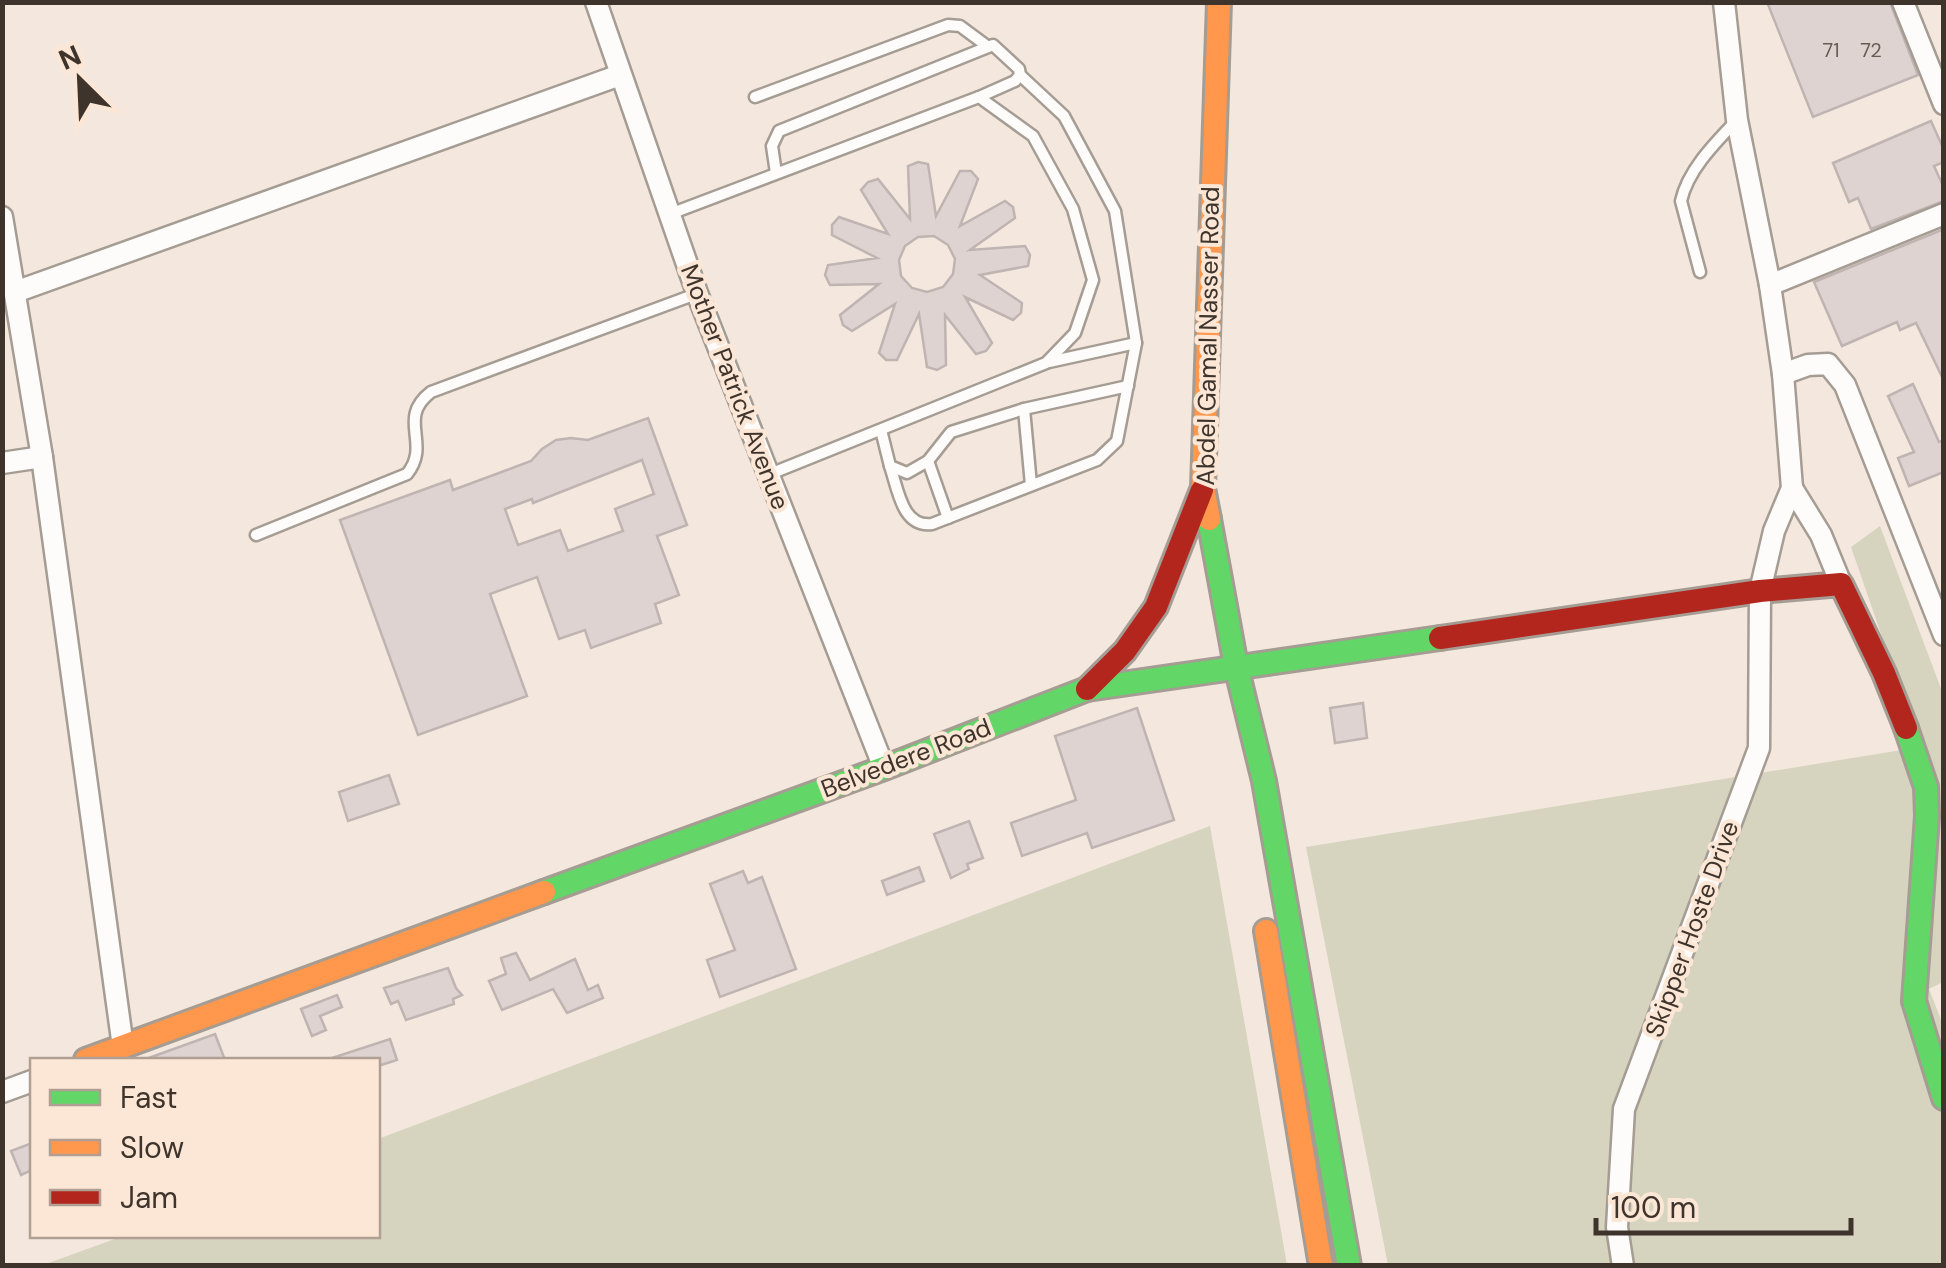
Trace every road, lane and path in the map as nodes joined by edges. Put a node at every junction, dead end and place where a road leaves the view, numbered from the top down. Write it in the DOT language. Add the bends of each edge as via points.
graph roads {
  1 [pos="596,2"];
  2 [pos="1218,2"];
  3 [pos="1724,2"];
  4 [pos="1903,2"];
  5 [pos="987,46"];
  6 [pos="620,75"];
  7 [pos="1020,75"];
  8 [pos="755,97"];
  9 [pos="979,98"];
  10 [pos="1944,104"];
  11 [pos="1737,120"];
  12 [pos="776,172"];
  13 [pos="669,214"];
  14 [pos="1944,214"];
  15 [pos="2,217"];
  16 [pos="1700,272"];
  17 [pos="1770,285"];
  18 [pos="15,292"];
  19 [pos="697,293"];
  20 [pos="1136,343"];
  21 [pos="1046,363"];
  22 [pos="1782,374"];
  23 [pos="1128,386"];
  24 [pos="1024,409"];
  25 [pos="881,430"];
  26 [pos="42,458"];
  27 [pos="928,461"];
  28 [pos="2,463"];
  29 [pos="890,466"];
  30 [pos="770,474"];
  31 [pos="1031,485"];
  32 [pos="1203,488"];
  33 [pos="1792,488"];
  34 [pos="948,518"];
  35 [pos="256,535"];
  36 [pos="1841,584"];
  37 [pos="1760,591"];
  38 [pos="1944,636"];
  39 [pos="1236,666"];
  40 [pos="1086,689"];
  41 [pos="1248,725"];
  42 [pos="884,768"];
  43 [pos="123,1047"];
  44 [pos="92,1058"];
  45 [pos="30,1082"];
  46 [pos="2,1092"];
  47 [pos="1944,1098"];
  48 [pos="1321,1266"];
  49 [pos="1349,1266"];
  50 [pos="1624,1266"];
  1 -- 6 [label="street, Mother Patrick Avenue"];
  2 -- 32 [label="main road, Abdel Gamal Nasser Road"];
  3 -- 11 [label="street, Skipper Hoste Drive"];
  4 -- 10 [label="street"];
  5 -- 7 [label="lane" via="1000,48"];
  5 -- 8 [label="lane" via="960,26 948,26"];
  5 -- 12 [label="lane" via="779,131 772,146"];
  6 -- 13 [label="street, Mother Patrick Avenue"];
  6 -- 18 [label="street"];
  7 -- 9 [label="lane"];
  7 -- 20 [label="lane" via="1064,116 1114,211"];
  9 -- 12 [label="lane"];
  9 -- 21 [label="lane" via="1033,136 1074,209 1093,280 1075,333"];
  11 -- 16 [label="lane" via="1683,192"];
  11 -- 17 [label="street, Skipper Hoste Drive"];
  12 -- 13 [label="lane"];
  13 -- 19 [label="street, Mother Patrick Avenue"];
  14 -- 17 [label="street"];
  15 -- 18 [label="street"];
  17 -- 22 [label="street, Skipper Hoste Drive"];
  18 -- 26 [label="street"];
  19 -- 30 [label="street, Mother Patrick Avenue"];
  19 -- 35 [label="lane" via="431,392 412,414 418,452 407,474"];
  20 -- 21 [label="lane"];
  20 -- 23 [label="lane"];
  21 -- 25 [label="lane"];
  22 -- 33 [label="street, Skipper Hoste Drive"];
  22 -- 38 [label="street" via="1828,364 1845,385"];
  23 -- 24 [label="lane"];
  23 -- 31 [label="lane" via="1117,441 1097,460"];
  24 -- 27 [label="lane" via="951,432"];
  24 -- 31 [label="lane"];
  25 -- 29 [label="lane"];
  25 -- 30 [label="lane"];
  26 -- 28 [label="street"];
  26 -- 43 [label="street"];
  27 -- 29 [label="lane" via="907,473"];
  27 -- 34 [label="lane"];
  29 -- 34 [label="lane" via="909,518 920,526"];
  30 -- 42 [label="street, Mother Patrick Avenue"];
  31 -- 34 [label="lane"];
  32 -- 39 [label="main road, Abdel Gamal Nasser Road"];
  32 -- 40 [label="main road" via="1156,607"];
  33 -- 36 [label="street, Skipper Hoste Drive" via="1822,535"];
  33 -- 37 [label="street, Skipper Hoste Drive"];
  36 -- 37 [label="main road"];
  36 -- 47 [label="main road, Skipper Hoste Drive" via="1926,787 1914,1001"];
  37 -- 39 [label="main road, Belvedere Road"];
  37 -- 50 [label="street, Skipper Hoste Drive" via="1759,748 1624,1109 1617,1228"];
  39 -- 40 [label="main road, Belvedere Road"];
  39 -- 41 [label="main road, Abdel Gamal Nasser Road"];
  40 -- 42 [label="main road, Belvedere Road"];
  41 -- 48 [label="main road, Abdel Gamal Nasser Road" via="1246,786 1266,937"];
  41 -- 49 [label="main road, Abdel Gamal Nasser Road" via="1264,781"];
  42 -- 43 [label="main road, Belvedere Road"];
  43 -- 44 [label="main road, Belvedere Road"];
  45 -- 46 [label="street"];
}
